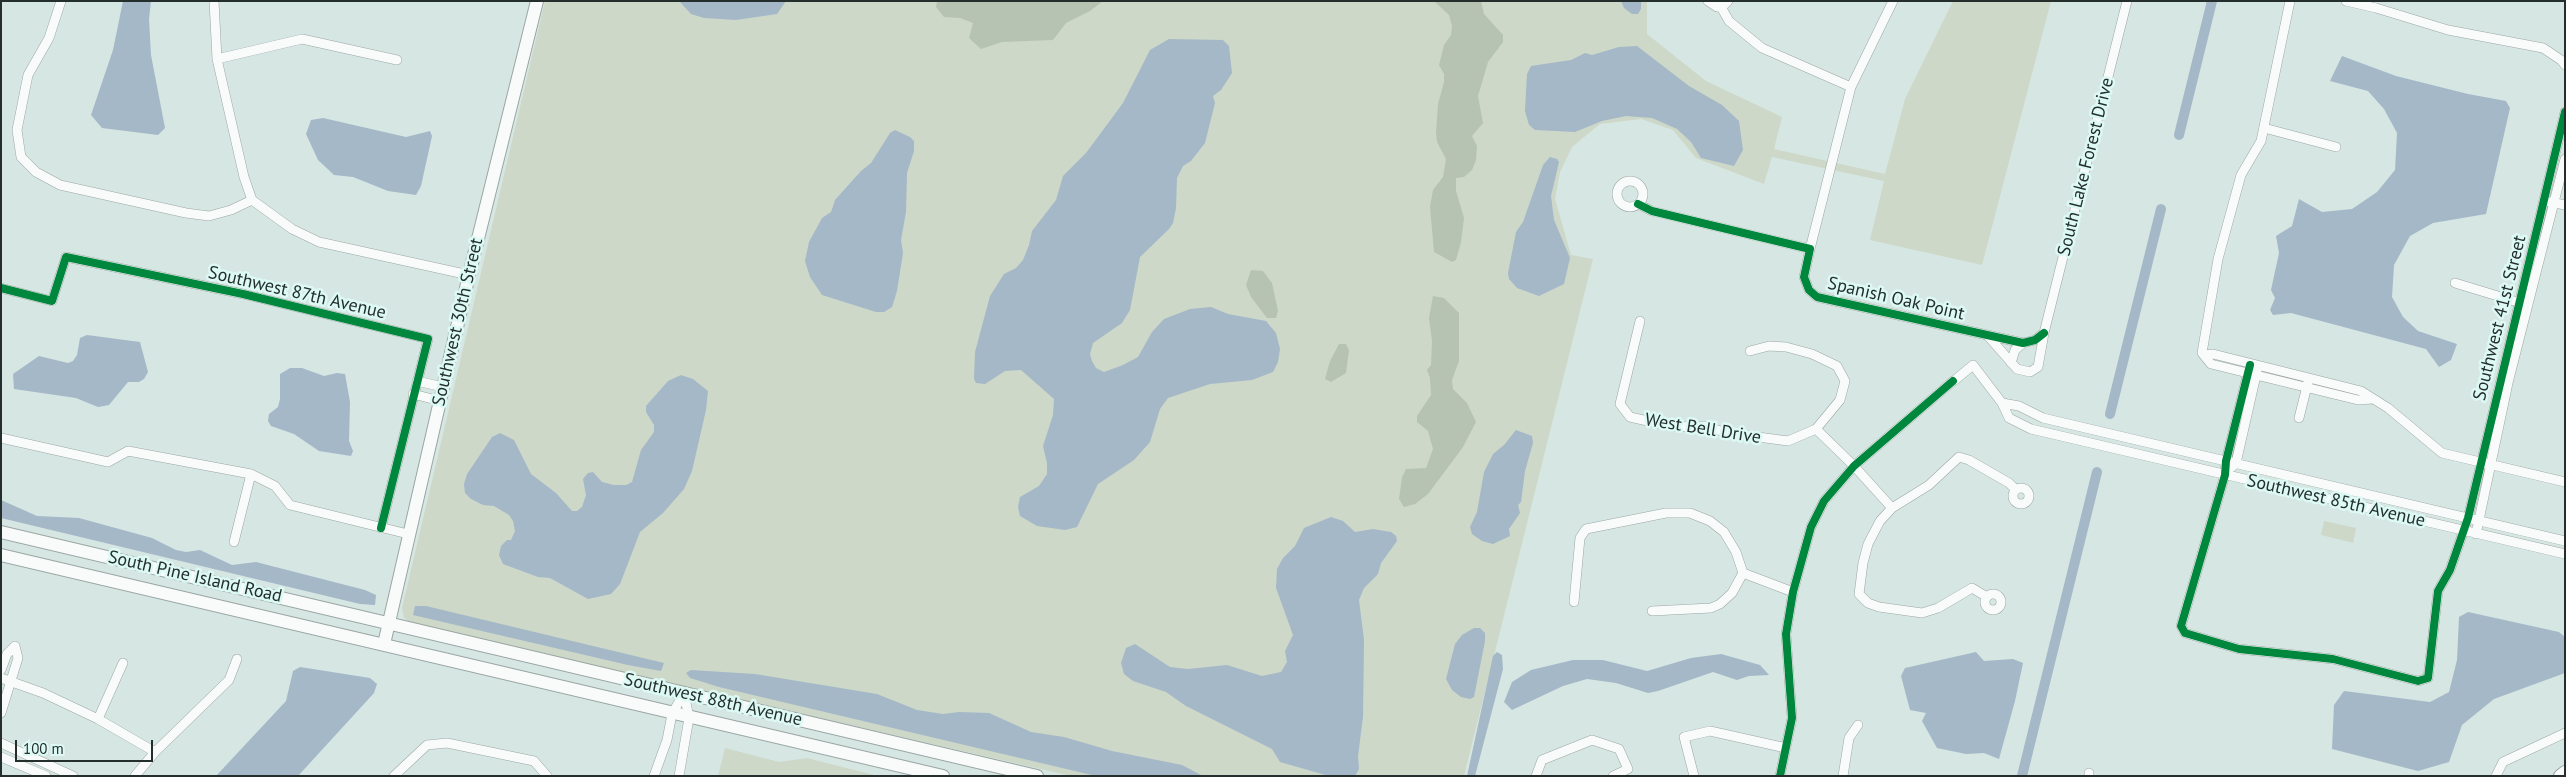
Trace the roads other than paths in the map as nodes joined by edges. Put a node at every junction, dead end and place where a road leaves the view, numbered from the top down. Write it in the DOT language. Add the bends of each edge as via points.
graph roads {
  1 [pos="61,1"];
  2 [pos="214,1"];
  3 [pos="537,1"];
  4 [pos="1708,1"];
  5 [pos="1893,1"];
  6 [pos="2127,1"];
  7 [pos="2290,1"];
  8 [pos="2346,1"];
  9 [pos="1724,4"];
  10 [pos="217,59"];
  11 [pos="397,60"];
  12 [pos="2564,61"];
  13 [pos="1851,87"];
  14 [pos="2565,112"];
  15 [pos="2264,128"];
  16 [pos="2336,147"];
  17 [pos="2565,158"];
  18 [pos="252,200"];
  19 [pos="2544,200"];
  20 [pos="2554,203"];
  21 [pos="1638,204"];
  22 [pos="2565,205"];
  23 [pos="1810,249"];
  24 [pos="469,275"];
  25 [pos="2455,283"];
  26 [pos="1,288"];
  27 [pos="2523,304"];
  28 [pos="1640,321"];
  29 [pos="2044,333"];
  30 [pos="1988,336"];
  31 [pos="2023,343"];
  32 [pos="1750,351"];
  33 [pos="2011,363"];
  34 [pos="2253,370"];
  35 [pos="417,381"];
  36 [pos="2308,383"];
  37 [pos="443,387"];
  38 [pos="413,394"];
  39 [pos="440,401"];
  40 [pos="2002,403"];
  41 [pos="2299,418"];
  42 [pos="1816,429"];
  43 [pos="1,438"];
  44 [pos="2226,461"];
  45 [pos="2480,462"];
  46 [pos="2236,463"];
  47 [pos="2491,465"];
  48 [pos="1854,466"];
  49 [pos="251,474"];
  50 [pos="2225,475"];
  51 [pos="2565,482"];
  52 [pos="2016,490"];
  53 [pos="1892,508"];
  54 [pos="2468,518"];
  55 [pos="2478,520"];
  56 [pos="381,528"];
  57 [pos="1,532"];
  58 [pos="2464,532"];
  59 [pos="408,534"];
  60 [pos="2476,534"];
  61 [pos="2565,541"];
  62 [pos="234,542"];
  63 [pos="2565,554"];
  64 [pos="1,555"];
  65 [pos="1743,573"];
  66 [pos="1793,592"];
  67 [pos="1987,596"];
  68 [pos="1574,602"];
  69 [pos="1652,611"];
  70 [pos="389,623"];
  71 [pos="384,644"];
  72 [pos="237,659"];
  73 [pos="122,663"];
  74 [pos="1,670"];
  75 [pos="1,678"];
  76 [pos="11,681"];
  77 [pos="684,693"];
  78 [pos="1,713"];
  79 [pos="672,714"];
  80 [pos="689,718"];
  81 [pos="98,719"];
  82 [pos="1858,725"];
  83 [pos="2565,733"];
  84 [pos="1,743"];
  85 [pos="1786,748"];
  86 [pos="156,752"];
  87 [pos="1,757"];
  88 [pos="1629,772"];
  89 [pos="2565,772"];
  90 [pos="46,776"];
  91 [pos="73,776"];
  92 [pos="135,776"];
  93 [pos="394,776"];
  94 [pos="548,776"];
  95 [pos="654,776"];
  96 [pos="679,776"];
  97 [pos="943,776"];
  98 [pos="1037,776"];
  99 [pos="1536,776"];
  100 [pos="1613,776"];
  101 [pos="1694,776"];
  102 [pos="1780,776"];
  103 [pos="1843,776"];
  104 [pos="2496,776"];
  105 [pos="2560,776"];
  1 -- 18 [label="street" via="49,38 28,76 17,130 21,156 36,172 60,185 209,216"];
  2 -- 10 [label="street"];
  3 -- 24 [label="main road, Southwest 30th Street"];
  4 -- 9 [label="street" via="1713,6"];
  5 -- 13 [label="street, Spanish Oak Point"];
  6 -- 29 [label="street, South Lake Forest Drive"];
  7 -- 15 [label="street"];
  8 -- 12 [label="street" via="2448,30 2543,48"];
  9 -- 13 [label="street" via="1729,21 1762,48"];
  10 -- 11 [label="street" via="302,39"];
  10 -- 18 [label="street"];
  13 -- 23 [label="street, Spanish Oak Point"];
  14 -- 19 [label="street, Southwest 41st Street"];
  15 -- 16 [label="street"];
  15 -- 34 [label="street" via="2262,141 2241,175 2221,250 2202,350 2211,364"];
  17 -- 20 [label="street, Southwest 41st Street"];
  18 -- 24 [label="street" via="292,229 320,242"];
  19 -- 20 [label="street"];
  19 -- 27 [label="street, Southwest 41st Street"];
  20 -- 22 [label="street"];
  20 -- 27 [label="street, Southwest 41st Street"];
  21 -- 23 [label="street" via="1652,211"];
  23 -- 30 [label="street, Spanish Oak Point" via="1804,277 1808,290 1817,297"];
  24 -- 37 [label="main road, Southwest 30th Street"];
  25 -- 27 [label="street"];
  26 -- 35 [label="street, Southwest 87th Avenue" via="52,301 66,257 244,294 428,339"];
  27 -- 45 [label="street, Southwest 41st Street"];
  27 -- 47 [label="street, Southwest 41st Street"];
  28 -- 42 [label="street, West Bell Drive" via="1620,404 1630,417 1674,427 1704,426 1728,433 1788,441"];
  29 -- 31 [label="street"];
  29 -- 33 [label="street" via="2038,367 2025,372"];
  30 -- 31 [label="street, Spanish Oak Point"];
  30 -- 33 [label="street"];
  31 -- 33 [label="street" via="2015,350"];
  32 -- 42 [label="street" via="1786,346 1837,366 1845,381 1840,400"];
  34 -- 36 [label="street"];
  34 -- 44 [label="street"];
  34 -- 46 [label="street"];
  35 -- 37 [label="street"];
  35 -- 38 [label="street, Southwest 87th Avenue"];
  36 -- 41 [label="street"];
  36 -- 45 [label="street" via="2358,400 2372,400 2388,408 2442,453"];
  37 -- 39 [label="main road, Southwest 30th Street"];
  38 -- 39 [label="street"];
  38 -- 56 [label="street, Southwest 87th Avenue"];
  39 -- 59 [label="main road, Southwest 30th Street"];
  40 -- 44 [label="street, Southwest 85th Avenue" via="2019,406 2043,418"];
  40 -- 48 [label="street, Southwest 85th Avenue" via="1973,365"];
  40 -- 50 [label="street, Southwest 85th Avenue" via="2009,418 2031,429"];
  42 -- 48 [label="street"];
  43 -- 49 [label="street" via="108,462 128,451"];
  44 -- 46 [label="street, Southwest 85th Avenue"];
  44 -- 50 [label="street"];
  45 -- 47 [label="street"];
  45 -- 54 [label="street, Southwest 41st Street"];
  46 -- 50 [label="street"];
  46 -- 54 [label="street, Southwest 85th Avenue"];
  47 -- 51 [label="street"];
  47 -- 55 [label="street, Southwest 41st Street"];
  48 -- 53 [label="street"];
  48 -- 66 [label="street" via="1824,501 1811,527"];
  49 -- 56 [label="street" via="275,486 290,505"];
  49 -- 62 [label="street"];
  50 -- 58 [label="street, Southwest 85th Avenue"];
  50 -- 58 [label="street, Southwest 41st Street" via="2181,626 2185,633 2239,649 2333,659 2418,681 2428,678 2438,591 2450,570"];
  52 -- 53 [label="street" via="1969,460 1958,457 1929,485"];
  53 -- 67 [label="street" via="1880,521 1863,563 1859,594 1868,603 1922,613 1938,608 1972,588"];
  54 -- 55 [label="street, Southwest 85th Avenue"];
  54 -- 58 [label="street, Southwest 41st Street"];
  55 -- 60 [label="street, Southwest 41st Street"];
  55 -- 61 [label="street, Southwest 85th Avenue"];
  56 -- 59 [label="street"];
  57 -- 70 [label="main road, South Pine Island Road"];
  58 -- 60 [label="street, Southwest 85th Avenue"];
  59 -- 70 [label="main road, Southwest 30th Street"];
  60 -- 63 [label="street, Southwest 85th Avenue"];
  64 -- 71 [label="main road, South Pine Island Road"];
  65 -- 66 [label="street"];
  65 -- 68 [label="street" via="1724,532 1710,521 1690,513 1666,513 1586,529 1580,538"];
  65 -- 69 [label="street" via="1732,593 1711,608"];
  66 -- 85 [label="street" via="1786,634 1792,718"];
  70 -- 71 [label="main road, Southwest 30th Street"];
  70 -- 77 [label="main road, Southwest 88th Avenue"];
  71 -- 79 [label="main road, Southwest 88th Avenue"];
  72 -- 86 [label="street" via="229,680"];
  73 -- 81 [label="street"];
  74 -- 76 [label="street" via="7,654 15,646 18,658"];
  75 -- 76 [label="street"];
  76 -- 78 [label="street"];
  76 -- 81 [label="street"];
  77 -- 79 [label="street"];
  77 -- 80 [label="street"];
  77 -- 98 [label="main road, Southwest 88th Avenue"];
  79 -- 80 [label="main road, Southwest 88th Avenue"];
  79 -- 95 [label="street"];
  80 -- 96 [label="street"];
  80 -- 97 [label="main road, Southwest 88th Avenue"];
  81 -- 86 [label="street"];
  82 -- 103 [label="street" via="1849,738"];
  83 -- 104 [label="street" via="2503,762"];
  84 -- 91 [label="street"];
  85 -- 101 [label="street" via="1710,731 1684,737"];
  85 -- 102 [label="street"];
  86 -- 92 [label="street"];
  87 -- 90 [label="street"];
  88 -- 99 [label="street" via="1619,749 1592,740 1542,760"];
  88 -- 100 [label="street"];
  89 -- 105 [label="main road"];
  93 -- 94 [label="street" via="427,744 447,743 534,761"];
}
